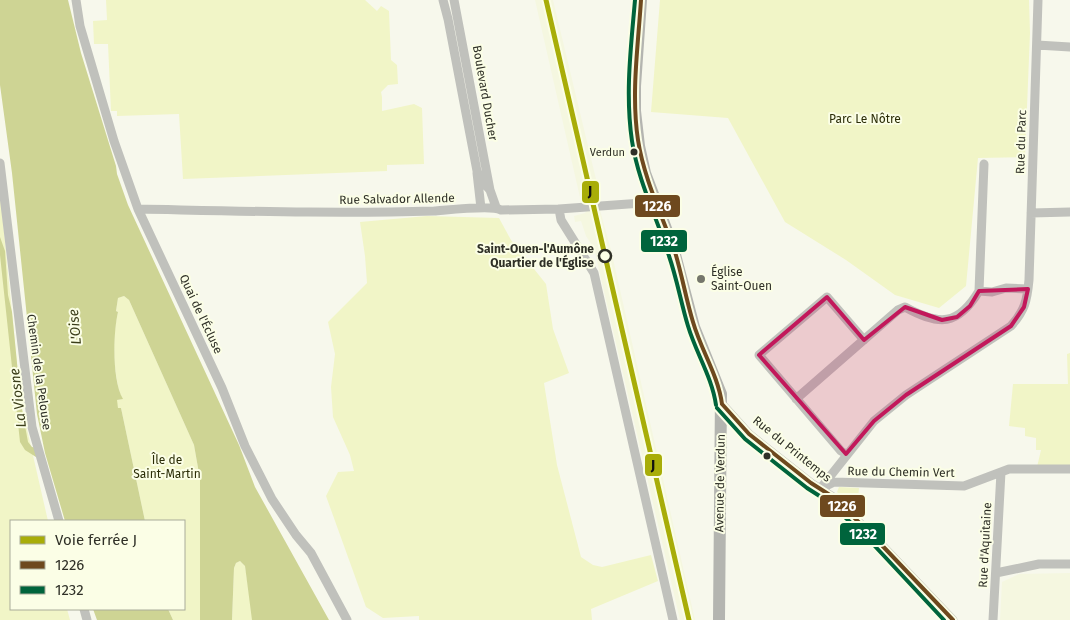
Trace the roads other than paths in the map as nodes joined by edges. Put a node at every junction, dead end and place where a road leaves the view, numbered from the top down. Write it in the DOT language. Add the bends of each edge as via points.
graph roads {
  1 [pos="76,0"];
  2 [pos="443,0"];
  3 [pos="454,0"];
  4 [pos="641,0"];
  5 [pos="1038,0"];
  6 [pos="1037,45"];
  7 [pos="1070,47"];
  8 [pos="0,163"];
  9 [pos="984,164"];
  10 [pos="477,171"];
  11 [pos="490,190"];
  12 [pos="656,202"];
  13 [pos="496,207"];
  14 [pos="481,208"];
  15 [pos="138,209"];
  16 [pos="559,209"];
  17 [pos="1070,212"];
  18 [pos="1031,213"];
  19 [pos="1028,289"];
  20 [pos="979,292"];
  21 [pos="864,340"];
  22 [pos="796,399"];
  23 [pos="722,404"];
  24 [pos="846,454"];
  25 [pos="1070,469"];
  26 [pos="1001,472"];
  27 [pos="820,489"];
  28 [pos="59,520"];
  29 [pos="1070,564"];
  30 [pos="996,573"];
  31 [pos="348,620"];
  32 [pos="673,620"];
  33 [pos="719,620"];
  34 [pos="952,620"];
  35 [pos="993,620"];
  1 -- 15 [label="street, Quai de l'Écluse" via="83,36 114,141"];
  2 -- 10 [label="street, Boulevard Ducher"];
  3 -- 11 [label="street, Boulevard Ducher"];
  4 -- 12 [label="main road, Avenue de Verdun" via="634,86 635,122 643,164"];
  5 -- 6 [label="street, Rue du Parc"];
  6 -- 7 [label="street"];
  6 -- 18 [label="street, Rue du Parc"];
  8 -- 28 [label="street, Chemin de la Pelouse" via="32,427"];
  9 -- 20 [label="street"];
  10 -- 11 [label="street, Boulevard Ducher"];
  10 -- 14 [label="street, Boulevard Ducher"];
  11 -- 13 [label="street, Boulevard Ducher"];
  12 -- 16 [label="street, Rue Salvador Allende"];
  12 -- 23 [label="main road, Avenue de Verdun"];
  13 -- 14 [label="street, Rue Salvador Allende"];
  13 -- 16 [label="street, Rue Salvador Allende" via="501,210"];
  14 -- 15 [label="street, Rue Salvador Allende" via="352,213"];
  15 -- 31 [label="street, Quai de l'Écluse" via="272,499 311,553"];
  16 -- 32 [label="street" via="597,282"];
  17 -- 18 [label="street"];
  18 -- 19 [label="street, Rue du Parc"];
  19 -- 20 [label="street"];
  19 -- 24 [label="street, Rue du Parc" via="1021,315 1011,326 906,395 874,421"];
  20 -- 21 [label="street" via="957,317 928,318 905,307"];
  21 -- 22 [label="street"];
  21 -- 22 [label="street" via="827,298 759,355"];
  22 -- 24 [label="street"];
  23 -- 27 [label="street, Rue du Printemps" via="749,434"];
  23 -- 33 [label="main road, Avenue de Verdun"];
  24 -- 27 [label="street, Rue du Parc"];
  25 -- 26 [label="street, Rue du Chemin Vert" via="1009,469"];
  26 -- 27 [label="street, Rue du Chemin Vert" via="964,486 834,482"];
  26 -- 30 [label="street, Rue d'Aquitaine"];
  27 -- 34 [label="street, Rue du Printemps" via="833,497 876,538"];
  29 -- 30 [label="street" via="1039,564"];
  30 -- 35 [label="street, Rue d'Aquitaine"];
}
